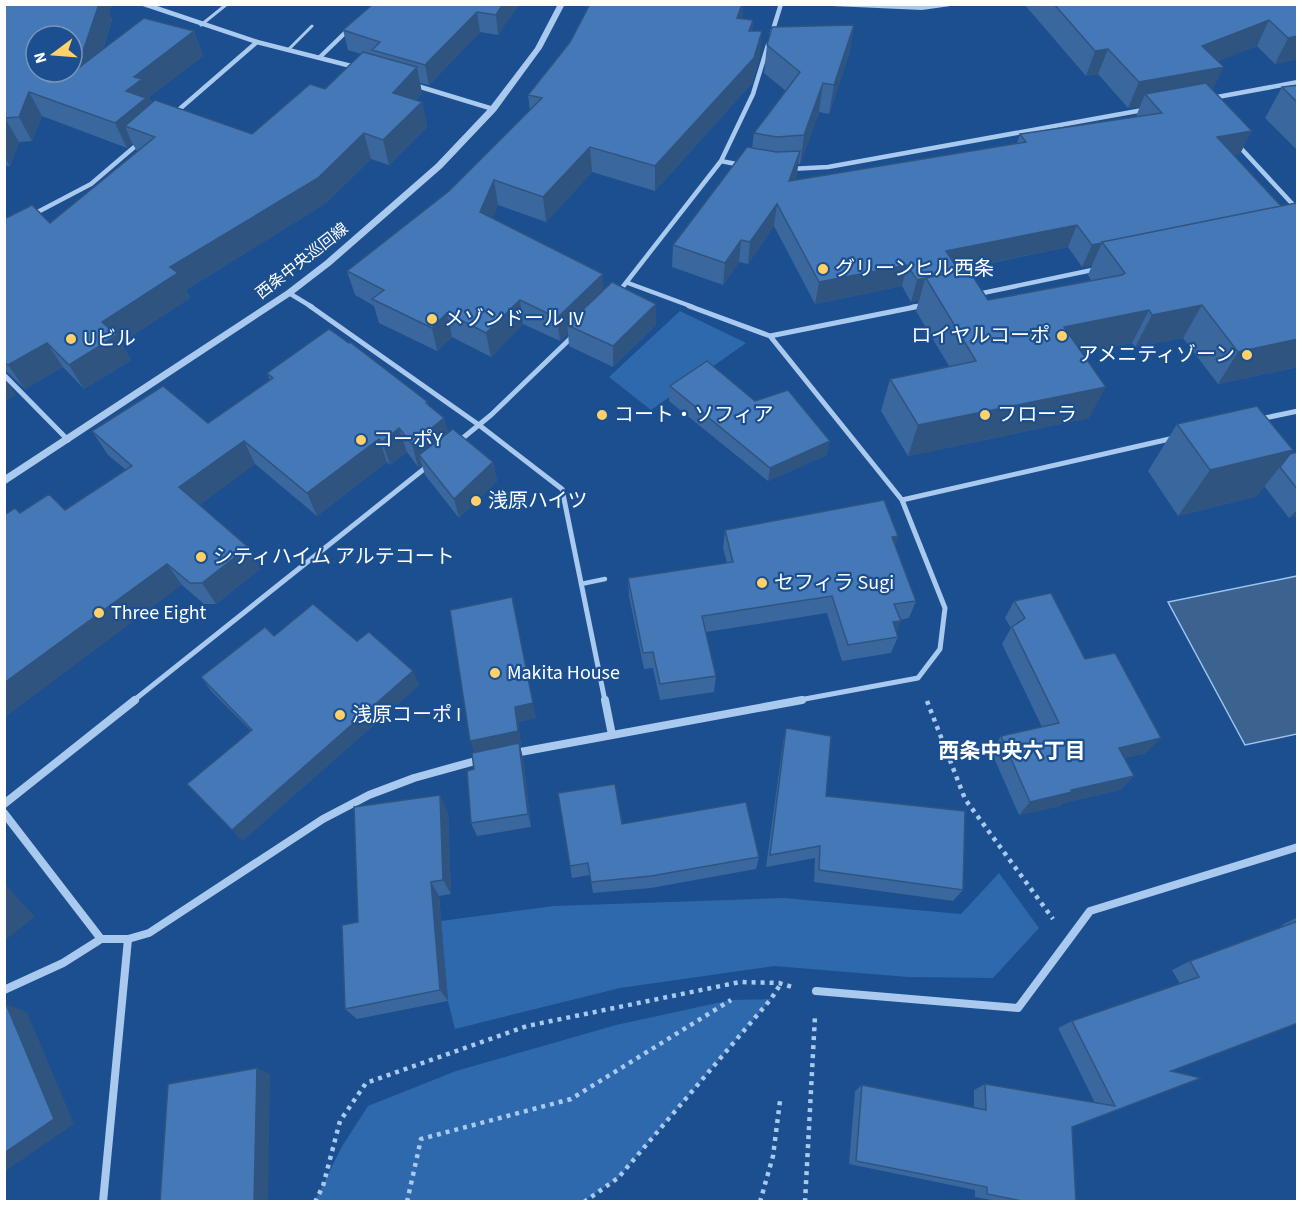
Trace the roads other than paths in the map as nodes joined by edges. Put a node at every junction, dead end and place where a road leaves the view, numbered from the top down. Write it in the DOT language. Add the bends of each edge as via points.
graph roads {
  1 [pos="144,4"];
  2 [pos="226,4"];
  3 [pos="562,4"];
  4 [pos="781,4"];
  5 [pos="833,4"];
  6 [pos="962,4"];
  7 [pos="358,21"];
  8 [pos="201,25"];
  9 [pos="312,26"];
  10 [pos="258,42"];
  11 [pos="290,50"];
  12 [pos="320,57"];
  13 [pos="366,70"];
  14 [pos="1298,82"];
  15 [pos="412,84"];
  16 [pos="1208,98"];
  17 [pos="493,109"];
  18 [pos="1151,109"];
  19 [pos="170,117"];
  20 [pos="143,139"];
  21 [pos="1236,142"];
  22 [pos="722,161"];
  23 [pos="753,167"];
  24 [pos="785,170"];
  25 [pos="1298,210"];
  26 [pos="24,219"];
  27 [pos="1110,266"];
  28 [pos="628,283"];
  29 [pos="289,294"];
  30 [pos="969,295"];
  31 [pos="613,298"];
  32 [pos="934,303"];
  33 [pos="582,327"];
  34 [pos="770,336"];
  35 [pos="4,375"];
  36 [pos="1298,411"];
  37 [pos="1251,421"];
  38 [pos="479,425"];
  39 [pos="1181,437"];
  40 [pos="68,440"];
  41 [pos="451,447"];
  42 [pos="432,462"];
  43 [pos="4,481"];
  44 [pos="903,500"];
  45 [pos="605,579"];
  46 [pos="581,584"];
  47 [pos="612,735"];
  48 [pos="505,755"];
  49 [pos="485,759"];
  50 [pos="4,804"];
  51 [pos="4,813"];
  52 [pos="1298,847"];
  53 [pos="101,939"];
  54 [pos="128,939"];
  55 [pos="4,990"];
  56 [pos="816,991"];
  57 [pos="104,1202"];
  1 -- 8 [label="street"];
  2 -- 8 [label="lane"];
  3 -- 17 [label="street, 西条中央巡回線" via="538,48"];
  4 -- 22 [label="street" via="753,94"];
  5 -- 6 [label="street" via="914,8"];
  7 -- 12 [label="street"];
  8 -- 10 [label="street"];
  9 -- 11 [label="lane"];
  10 -- 11 [label="street"];
  10 -- 19 [label="street"];
  11 -- 12 [label="street"];
  12 -- 13 [label="street"];
  14 -- 16 [label="street"];
  15 -- 17 [label="street"];
  17 -- 29 [label="street, 西条中央巡回線" via="439,166"];
  18 -- 24 [label="street" via="828,167"];
  20 -- 26 [label="street" via="91,184"];
  21 -- 25 [label="street"];
  22 -- 23 [label="street"];
  22 -- 28 [label="street"];
  27 -- 30 [label="street"];
  28 -- 31 [label="street"];
  28 -- 34 [label="street"];
  29 -- 38 [label="street"];
  29 -- 40 [label="street, 西条中央巡回線"];
  32 -- 34 [label="street"];
  33 -- 38 [label="street"];
  34 -- 44 [label="street"];
  35 -- 40 [label="street"];
  36 -- 37 [label="street"];
  38 -- 41 [label="street"];
  38 -- 46 [label="street" via="562,489"];
  39 -- 44 [label="street"];
  40 -- 43 [label="street, 西条中央巡回線"];
  42 -- 50 [label="street"];
  44 -- 47 [label="street" via="945,608 940,649 918,678"];
  45 -- 46 [label="lane"];
  46 -- 47 [label="street"];
  47 -- 48 [label="street"];
  49 -- 54 [label="street" via="369,795 323,819 149,933"];
  51 -- 53 [label="street"];
  52 -- 56 [label="street" via="1090,911 1018,1008"];
  53 -- 54 [label="street"];
  53 -- 55 [label="street" via="63,963"];
  54 -- 57 [label="street"];
}
